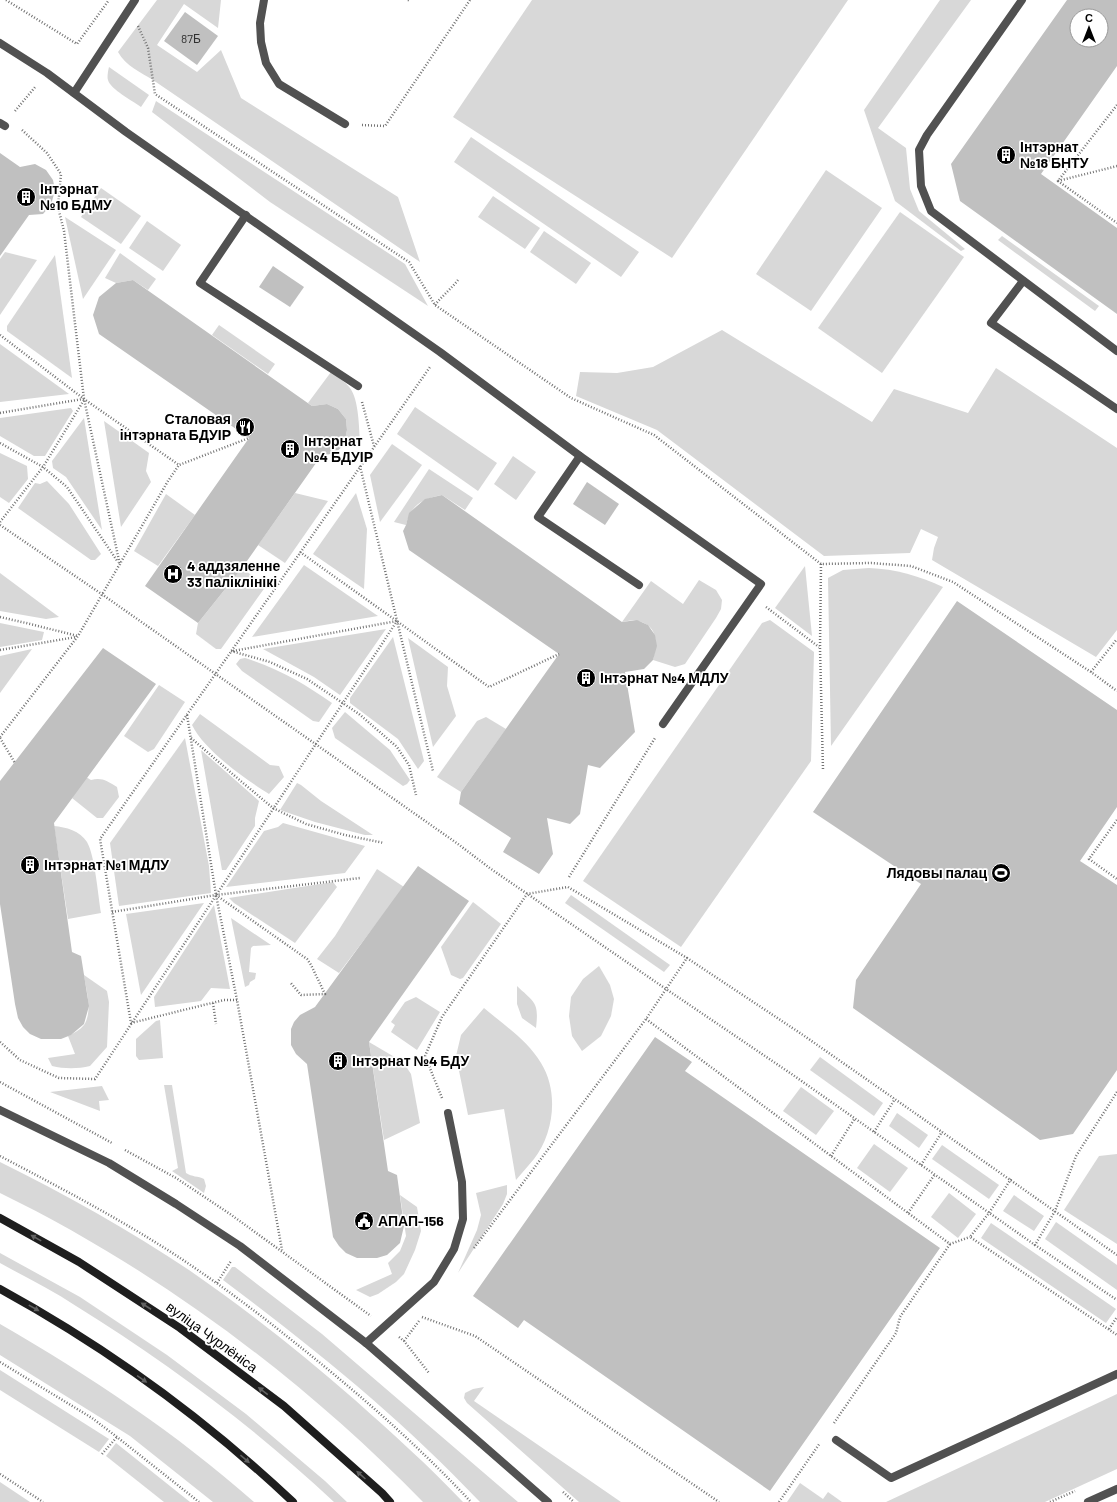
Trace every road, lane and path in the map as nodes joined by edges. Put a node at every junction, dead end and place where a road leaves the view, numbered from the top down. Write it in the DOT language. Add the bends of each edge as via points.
graph roads {
  1 [pos="6,0"];
  2 [pos="109,0"];
  3 [pos="135,0"];
  4 [pos="264,0"];
  5 [pos="470,0"];
  6 [pos="1022,0"];
  7 [pos="130,8"];
  8 [pos="0,43"];
  9 [pos="47,73"];
  10 [pos="74,93"];
  11 [pos="1117,105"];
  12 [pos="14,112"];
  13 [pos="345,124"];
  14 [pos="20,128"];
  15 [pos="1117,166"];
  16 [pos="1058,181"];
  17 [pos="246,215"];
  18 [pos="1117,224"];
  19 [pos="458,280"];
  20 [pos="1023,281"];
  21 [pos="435,305"];
  22 [pos="0,335"];
  23 [pos="1117,351"];
  24 [pos="440,352"];
  25 [pos="358,386"];
  26 [pos="84,399"];
  27 [pos="1117,409"];
  28 [pos="0,413"];
  29 [pos="249,438"];
  30 [pos="0,443"];
  31 [pos="374,446"];
  32 [pos="580,456"];
  33 [pos="178,465"];
  34 [pos="360,466"];
  35 [pos="43,467"];
  36 [pos="0,523"];
  37 [pos="300,552"];
  38 [pos="821,564"];
  39 [pos="120,565"];
  40 [pos="639,585"];
  41 [pos="103,594"];
  42 [pos="752,597"];
  43 [pos="0,618"];
  44 [pos="397,621"];
  45 [pos="78,636"];
  46 [pos="1117,639"];
  47 [pos="820,648"];
  48 [pos="0,650"];
  49 [pos="230,652"];
  50 [pos="559,654"];
  51 [pos="1091,672"];
  52 [pos="216,673"];
  53 [pos="1117,690"];
  54 [pos="342,703"];
  55 [pos="187,714"];
  56 [pos="663,724"];
  57 [pos="0,738"];
  58 [pos="190,738"];
  59 [pos="316,744"];
  60 [pos="15,763"];
  61 [pos="823,770"];
  62 [pos="433,771"];
  63 [pos="416,795"];
  64 [pos="273,808"];
  65 [pos="1117,820"];
  66 [pos="384,843"];
  67 [pos="569,877"];
  68 [pos="360,878"];
  69 [pos="1117,879"];
  70 [pos="527,894"];
  71 [pos="216,895"];
  72 [pos="112,912"];
  73 [pos="687,958"];
  74 [pos="290,982"];
  75 [pos="666,989"];
  76 [pos="237,1000"];
  77 [pos="213,1003"];
  78 [pos="646,1019"];
  79 [pos="131,1023"];
  80 [pos="216,1024"];
  81 [pos="0,1042"];
  82 [pos="1117,1092"];
  83 [pos="895,1099"];
  84 [pos="0,1110"];
  85 [pos="448,1114"];
  86 [pos="855,1118"];
  87 [pos="874,1132"];
  88 [pos="942,1132"];
  89 [pos="0,1156"];
  90 [pos="831,1156"];
  91 [pos="921,1165"];
  92 [pos="935,1174"];
  93 [pos="1011,1179"];
  94 [pos="1055,1211"];
  95 [pos="908,1213"];
  96 [pos="989,1213"];
  97 [pos="0,1218"];
  98 [pos="970,1237"];
  99 [pos="950,1244"];
  100 [pos="1035,1245"];
  101 [pos="240,1246"];
  102 [pos="282,1250"];
  103 [pos="470,1254"];
  104 [pos="1117,1255"];
  105 [pos="216,1283"];
  106 [pos="0,1289"];
  107 [pos="1117,1300"];
  108 [pos="427,1311"];
  109 [pos="422,1317"];
  110 [pos="1117,1317"];
  111 [pos="1109,1329"];
  112 [pos="1117,1335"];
  113 [pos="404,1341"];
  114 [pos="366,1343"];
  115 [pos="0,1362"];
  116 [pos="1117,1374"];
  117 [pos="831,1427"];
  118 [pos="116,1437"];
  119 [pos="822,1440"];
  120 [pos="836,1440"];
  121 [pos="102,1454"];
  122 [pos="0,1474"];
  123 [pos="1117,1489"];
  124 [pos="43,1502"];
  125 [pos="199,1502"];
  126 [pos="292,1502"];
  127 [pos="390,1502"];
  128 [pos="471,1502"];
  129 [pos="548,1502"];
  130 [pos="719,1502"];
  131 [pos="779,1502"];
  132 [pos="1088,1502"];
  1 -- 2 [label="path" via="76,44"];
  3 -- 7 [label="lane"];
  4 -- 13 [label="lane" via="260,23 261,42 266,63 279,84"];
  5 -- 13 [label="path" via="385,126"];
  6 -- 20 [label="lane" via="919,150 921,186 931,212"];
  7 -- 10 [label="lane"];
  7 -- 21 [label="path" via="148,48 155,94 408,262"];
  8 -- 9 [label="lane"];
  9 -- 10 [label="lane"];
  9 -- 12 [label="path"];
  10 -- 17 [label="lane"];
  11 -- 16 [label="path"];
  14 -- 26 [label="path" via="47,153 61,174 58,207 64,231"];
  15 -- 16 [label="path"];
  16 -- 18 [label="path"];
  17 -- 24 [label="lane"];
  17 -- 25 [label="lane" via="200,283"];
  19 -- 21 [label="path"];
  20 -- 23 [label="lane"];
  20 -- 27 [label="lane" via="991,323"];
  21 -- 38 [label="path" via="572,398 654,435"];
  22 -- 26 [label="path"];
  24 -- 31 [label="path"];
  24 -- 32 [label="lane"];
  25 -- 31 [label="path"];
  26 -- 28 [label="path"];
  26 -- 33 [label="path"];
  26 -- 35 [label="path"];
  26 -- 39 [label="path"];
  29 -- 33 [label="path"];
  30 -- 35 [label="path"];
  31 -- 34 [label="path"];
  32 -- 40 [label="lane" via="538,517"];
  32 -- 42 [label="lane" via="761,584"];
  33 -- 39 [label="path"];
  34 -- 37 [label="path"];
  34 -- 44 [label="path"];
  35 -- 36 [label="path"];
  35 -- 39 [label="path" via="67,487"];
  36 -- 41 [label="path"];
  37 -- 44 [label="path"];
  37 -- 49 [label="path"];
  38 -- 47 [label="path"];
  38 -- 51 [label="path" via="871,563 911,566 953,582"];
  39 -- 41 [label="path"];
  41 -- 45 [label="path"];
  41 -- 52 [label="path"];
  42 -- 47 [label="path"];
  42 -- 56 [label="lane"];
  43 -- 45 [label="path"];
  44 -- 49 [label="path"];
  44 -- 50 [label="path" via="489,687"];
  44 -- 54 [label="path"];
  44 -- 62 [label="path"];
  45 -- 48 [label="path"];
  45 -- 57 [label="path"];
  46 -- 51 [label="path"];
  47 -- 61 [label="path"];
  49 -- 52 [label="path"];
  49 -- 54 [label="path" via="270,662 307,679"];
  51 -- 53 [label="path"];
  52 -- 55 [label="path"];
  52 -- 59 [label="path"];
  54 -- 59 [label="path"];
  54 -- 63 [label="path" via="359,714 397,747 408,765"];
  55 -- 58 [label="path"];
  55 -- 72 [label="path" via="100,839"];
  56 -- 67 [label="path"];
  57 -- 60 [label="path"];
  58 -- 64 [label="path"];
  58 -- 71 [label="path"];
  59 -- 64 [label="path"];
  59 -- 70 [label="path"];
  64 -- 66 [label="path" via="306,824"];
  64 -- 71 [label="path"];
  65 -- 69 [label="path" via="1089,859"];
  68 -- 71 [label="path"];
  70 -- 73 [label="path" via="568,887"];
  70 -- 75 [label="path"];
  70 -- 85 [label="path" via="442,1017 425,1056"];
  71 -- 72 [label="path"];
  71 -- 74 [label="path" via="306,959 325,994 301,995"];
  71 -- 76 [label="path"];
  71 -- 79 [label="path"];
  72 -- 79 [label="path"];
  73 -- 75 [label="path"];
  73 -- 83 [label="path"];
  75 -- 78 [label="path"];
  75 -- 86 [label="path"];
  76 -- 77 [label="path"];
  76 -- 102 [label="path"];
  77 -- 79 [label="path"];
  77 -- 80 [label="path"];
  78 -- 90 [label="path"];
  78 -- 103 [label="path"];
  79 -- 81 [label="path" via="95,1078 59,1078 20,1060"];
  82 -- 94 [label="path" via="1076,1156"];
  83 -- 87 [label="path"];
  83 -- 88 [label="path"];
  84 -- 101 [label="lane" via="109,1163"];
  85 -- 114 [label="lane" via="462,1182 463,1219 454,1249 434,1282"];
  86 -- 87 [label="path"];
  86 -- 90 [label="path"];
  87 -- 91 [label="path"];
  88 -- 91 [label="path"];
  88 -- 93 [label="path"];
  89 -- 105 [label="path" via="96,1207 173,1253"];
  90 -- 95 [label="path"];
  91 -- 92 [label="path"];
  92 -- 95 [label="path"];
  92 -- 96 [label="path"];
  93 -- 94 [label="path"];
  93 -- 96 [label="path"];
  94 -- 100 [label="path"];
  94 -- 104 [label="path"];
  95 -- 99 [label="path"];
  96 -- 98 [label="path"];
  96 -- 100 [label="path"];
  127 -- 97 [label="main road, вуліца Чурлёніса, one-way" via="284,1406 180,1328 78,1262"];
  98 -- 99 [label="path"];
  98 -- 111 [label="path"];
  99 -- 117 [label="path" via="900,1317 896,1333"];
  100 -- 107 [label="path"];
  101 -- 105 [label="path"];
  101 -- 114 [label="lane"];
  105 -- 128 [label="path" via="338,1378 408,1440"];
  106 -- 126 [label="main road, one-way" via="43,1312 190,1413"];
  108 -- 109 [label="path"];
  109 -- 113 [label="path"];
  109 -- 130 [label="path" via="475,1336"];
  110 -- 111 [label="path"];
  111 -- 112 [label="path"];
  114 -- 129 [label="lane"];
  115 -- 118 [label="path" via="92,1418"];
  116 -- 120 [label="lane" via="891,1478"];
  118 -- 121 [label="path"];
  118 -- 125 [label="path"];
  119 -- 131 [label="path"];
  122 -- 124 [label="path"];
  123 -- 132 [label="lane"];
}
